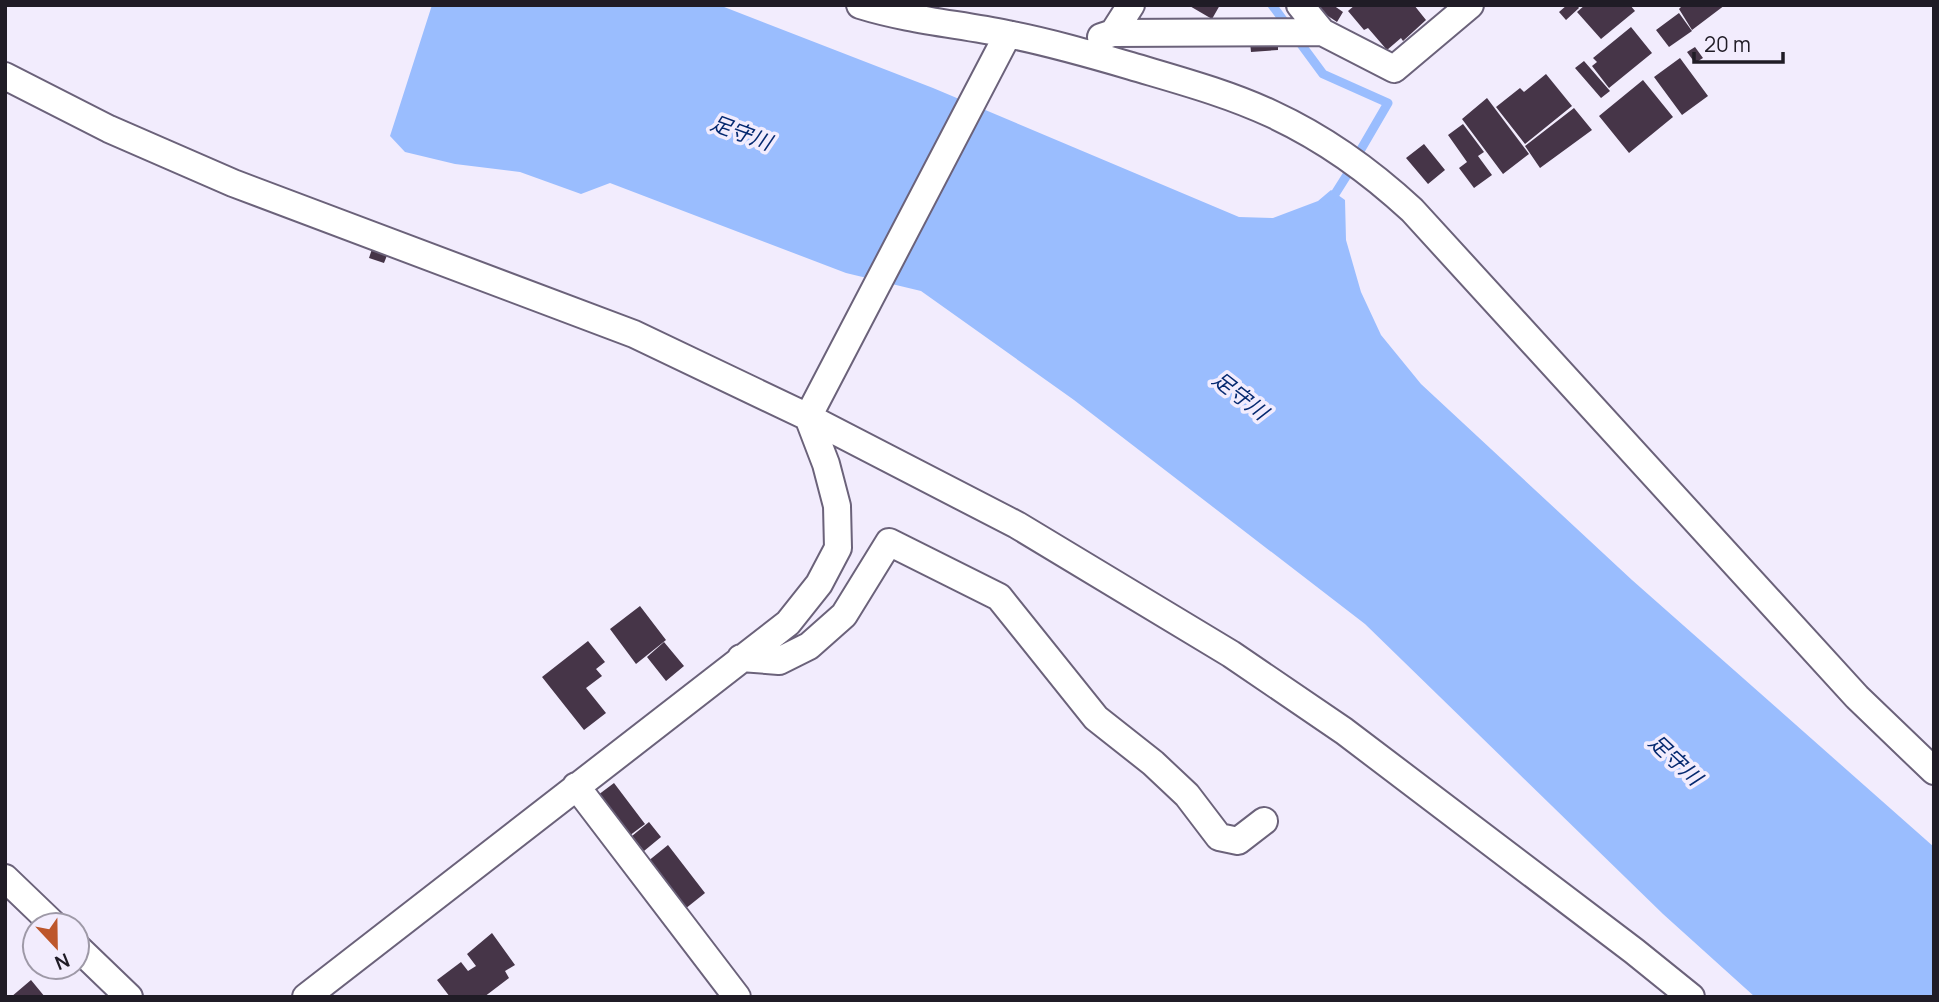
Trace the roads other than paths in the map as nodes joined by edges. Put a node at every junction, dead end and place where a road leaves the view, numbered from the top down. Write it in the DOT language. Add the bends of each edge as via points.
graph roads {
  1 [pos="860,5"];
  2 [pos="1131,5"];
  3 [pos="1300,5"];
  4 [pos="1470,5"];
  5 [pos="1303,32"];
  6 [pos="1114,33"];
  7 [pos="1004,42"];
  8 [pos="1069,48"];
  9 [pos="5,76"];
  10 [pos="811,412"];
  11 [pos="741,658"];
  12 [pos="1934,771"];
  13 [pos="576,786"];
  14 [pos="1264,821"];
  15 [pos="5,878"];
  16 [pos="39,911"];
  17 [pos="91,960"];
  18 [pos="130,997"];
  19 [pos="306,997"];
  20 [pos="737,997"];
  21 [pos="1690,997"];
  1 -- 7 [label="street"];
  2 -- 6 [label="street"];
  3 -- 5 [label="street"];
  4 -- 5 [label="street" via="1394,69"];
  5 -- 6 [label="street"];
  6 -- 8 [label="street"];
  7 -- 8 [label="street"];
  7 -- 10 [label="street"];
  8 -- 12 [label="street" via="1208,89 1273,114 1347,156 1382,182 1857,697"];
  9 -- 10 [label="street" via="109,129 233,183 634,334"];
  10 -- 11 [label="street" via="836,506 838,548 819,584 788,622"];
  10 -- 21 [label="street" via="1017,525 1231,654 1344,731"];
  11 -- 13 [label="street"];
  11 -- 14 [label="street" via="779,661 809,646 844,615 889,541 999,597 1096,718 1153,762 1187,795 1219,837 1238,841"];
  13 -- 19 [label="street"];
  13 -- 20 [label="street"];
  15 -- 16 [label="street"];
  17 -- 18 [label="street"];
}
